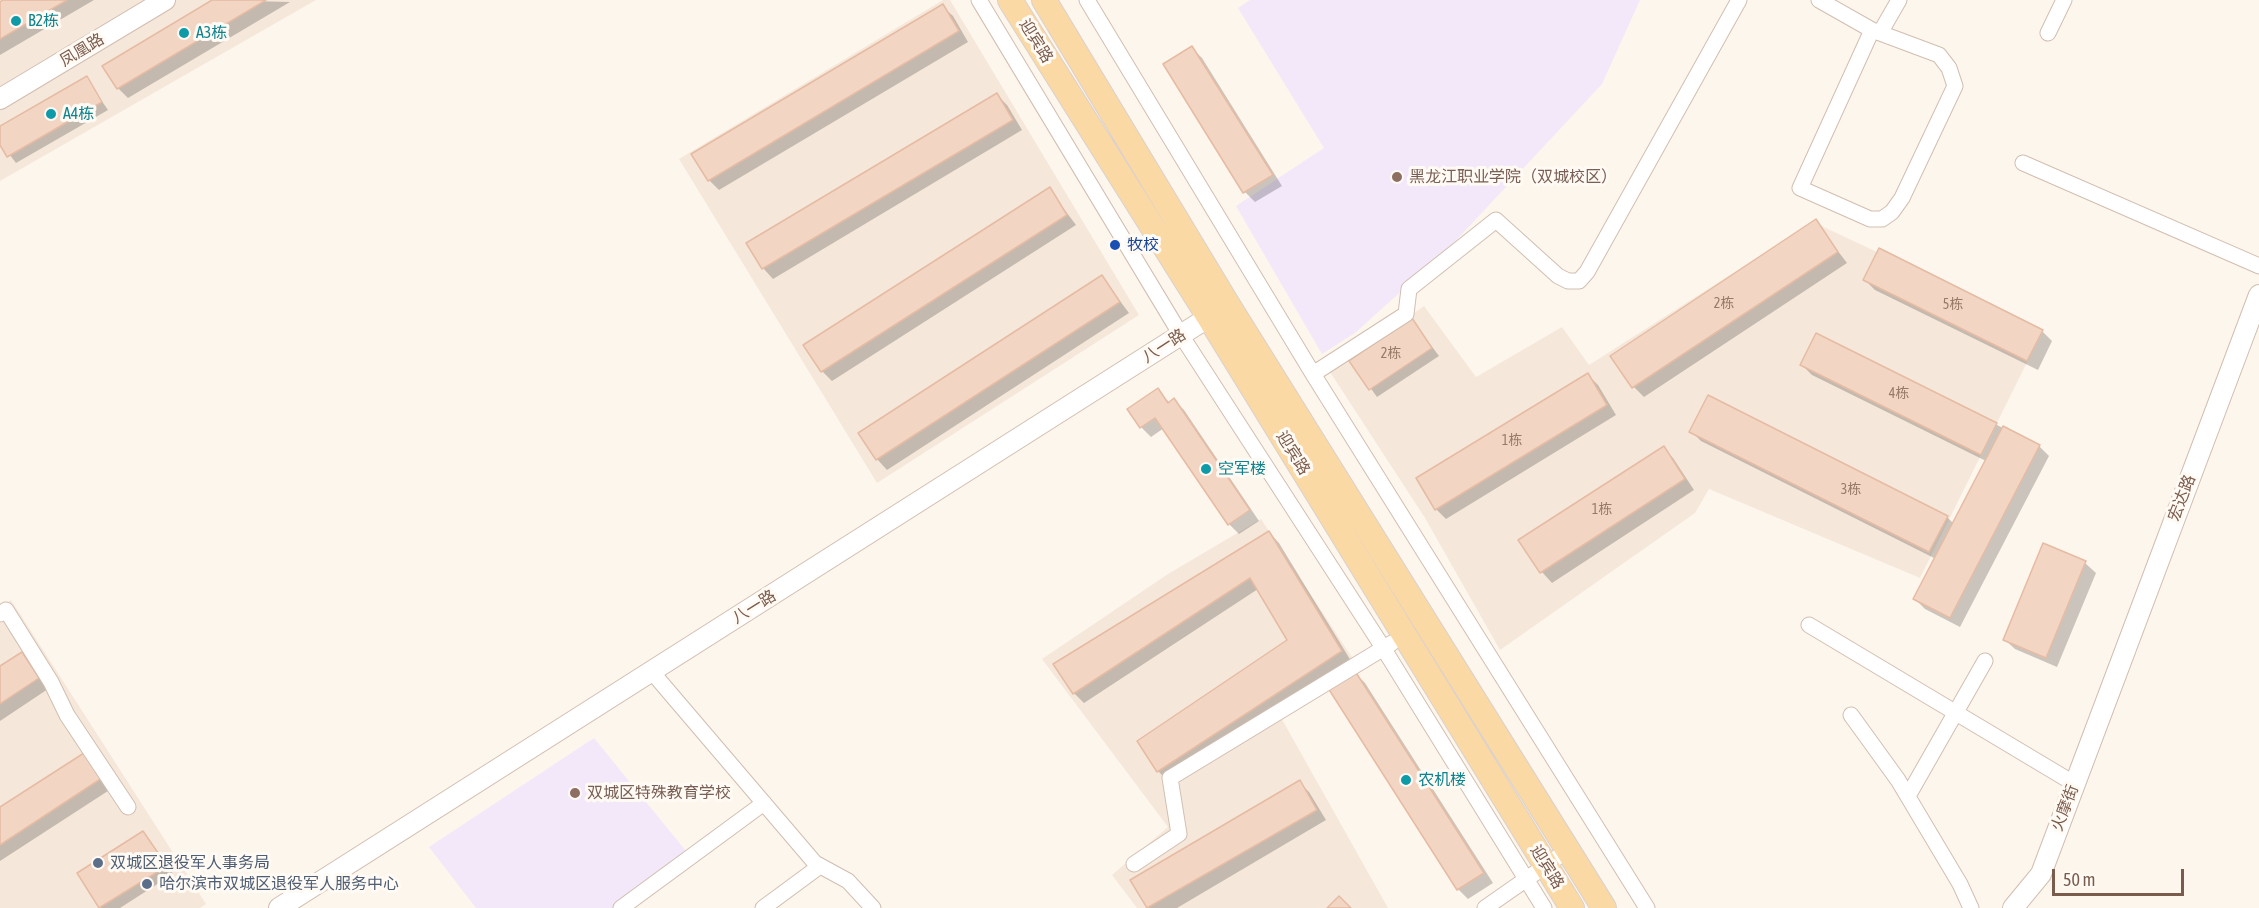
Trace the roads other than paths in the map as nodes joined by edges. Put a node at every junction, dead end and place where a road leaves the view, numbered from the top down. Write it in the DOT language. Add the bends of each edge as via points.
graph roads {
  1 [pos="165,0"];
  2 [pos="979,0"];
  3 [pos="1010,0"];
  4 [pos="1044,0"];
  5 [pos="1087,0"];
  6 [pos="1739,0"];
  7 [pos="1819,0"];
  8 [pos="1899,0"];
  9 [pos="2064,0"];
  10 [pos="1876,32"];
  11 [pos="2048,33"];
  12 [pos="0,99"];
  13 [pos="2023,163"];
  14 [pos="2259,266"];
  15 [pos="2259,295"];
  16 [pos="1218,311"];
  17 [pos="1181,335"];
  18 [pos="1313,374"];
  19 [pos="0,614"];
  20 [pos="1809,624"];
  21 [pos="1404,635"];
  22 [pos="1383,649"];
  23 [pos="1985,661"];
  24 [pos="652,672"];
  25 [pos="2106,701"];
  26 [pos="1957,714"];
  27 [pos="1851,715"];
  28 [pos="2075,784"];
  29 [pos="1908,796"];
  30 [pos="764,803"];
  31 [pos="128,807"];
  32 [pos="1568,850"];
  33 [pos="1134,864"];
  34 [pos="1546,865"];
  35 [pos="820,866"];
  36 [pos="1526,879"];
  37 [pos="279,908"];
  38 [pos="621,908"];
  39 [pos="763,908"];
  40 [pos="873,908"];
  41 [pos="1485,908"];
  42 [pos="1544,908"];
  43 [pos="1572,908"];
  44 [pos="1604,908"];
  45 [pos="1647,908"];
  46 [pos="1971,908"];
  47 [pos="2013,908"];
  1 -- 12 [label="street, 凤凰路"];
  2 -- 17 [label="street"];
  3 -- 16 [label="main road, 迎宾路"];
  4 -- 16 [label="main road, 迎宾路"];
  5 -- 18 [label="street"];
  6 -- 18 [label="street" via="1579,281 1558,276 1496,220 1409,289 1406,314"];
  7 -- 10 [label="street"];
  8 -- 10 [label="street"];
  9 -- 11 [label="street"];
  10 -- 10 [label="street" via="1939,55 1955,86 1902,198 1882,219 1870,219 1800,188"];
  13 -- 14 [label="street"];
  15 -- 25 [label="street, 宏达路"];
  16 -- 17 [label="street, 八一路"];
  16 -- 21 [label="main road, 迎宾路"];
  16 -- 32 [label="main road, 迎宾路"];
  17 -- 22 [label="street"];
  17 -- 24 [label="street, 八一路"];
  18 -- 45 [label="street"];
  19 -- 31 [label="street" via="6,610 67,715"];
  20 -- 26 [label="street"];
  21 -- 22 [label="street"];
  21 -- 34 [label="main road, 迎宾路"];
  22 -- 33 [label="street" via="1170,778 1179,834"];
  22 -- 36 [label="street"];
  23 -- 26 [label="street"];
  24 -- 30 [label="street"];
  24 -- 37 [label="street, 八一路"];
  25 -- 28 [label="street, 火摩街"];
  26 -- 28 [label="street"];
  26 -- 29 [label="street"];
  27 -- 29 [label="street"];
  28 -- 47 [label="street, 火摩街" via="2041,874"];
  29 -- 46 [label="street"];
  30 -- 35 [label="street"];
  30 -- 38 [label="street"];
  32 -- 34 [label="street"];
  32 -- 44 [label="main road, 迎宾路"];
  34 -- 36 [label="street"];
  34 -- 43 [label="main road, 迎宾路"];
  35 -- 39 [label="street"];
  35 -- 40 [label="street" via="848,881"];
  36 -- 41 [label="street"];
  36 -- 42 [label="street"];
}
